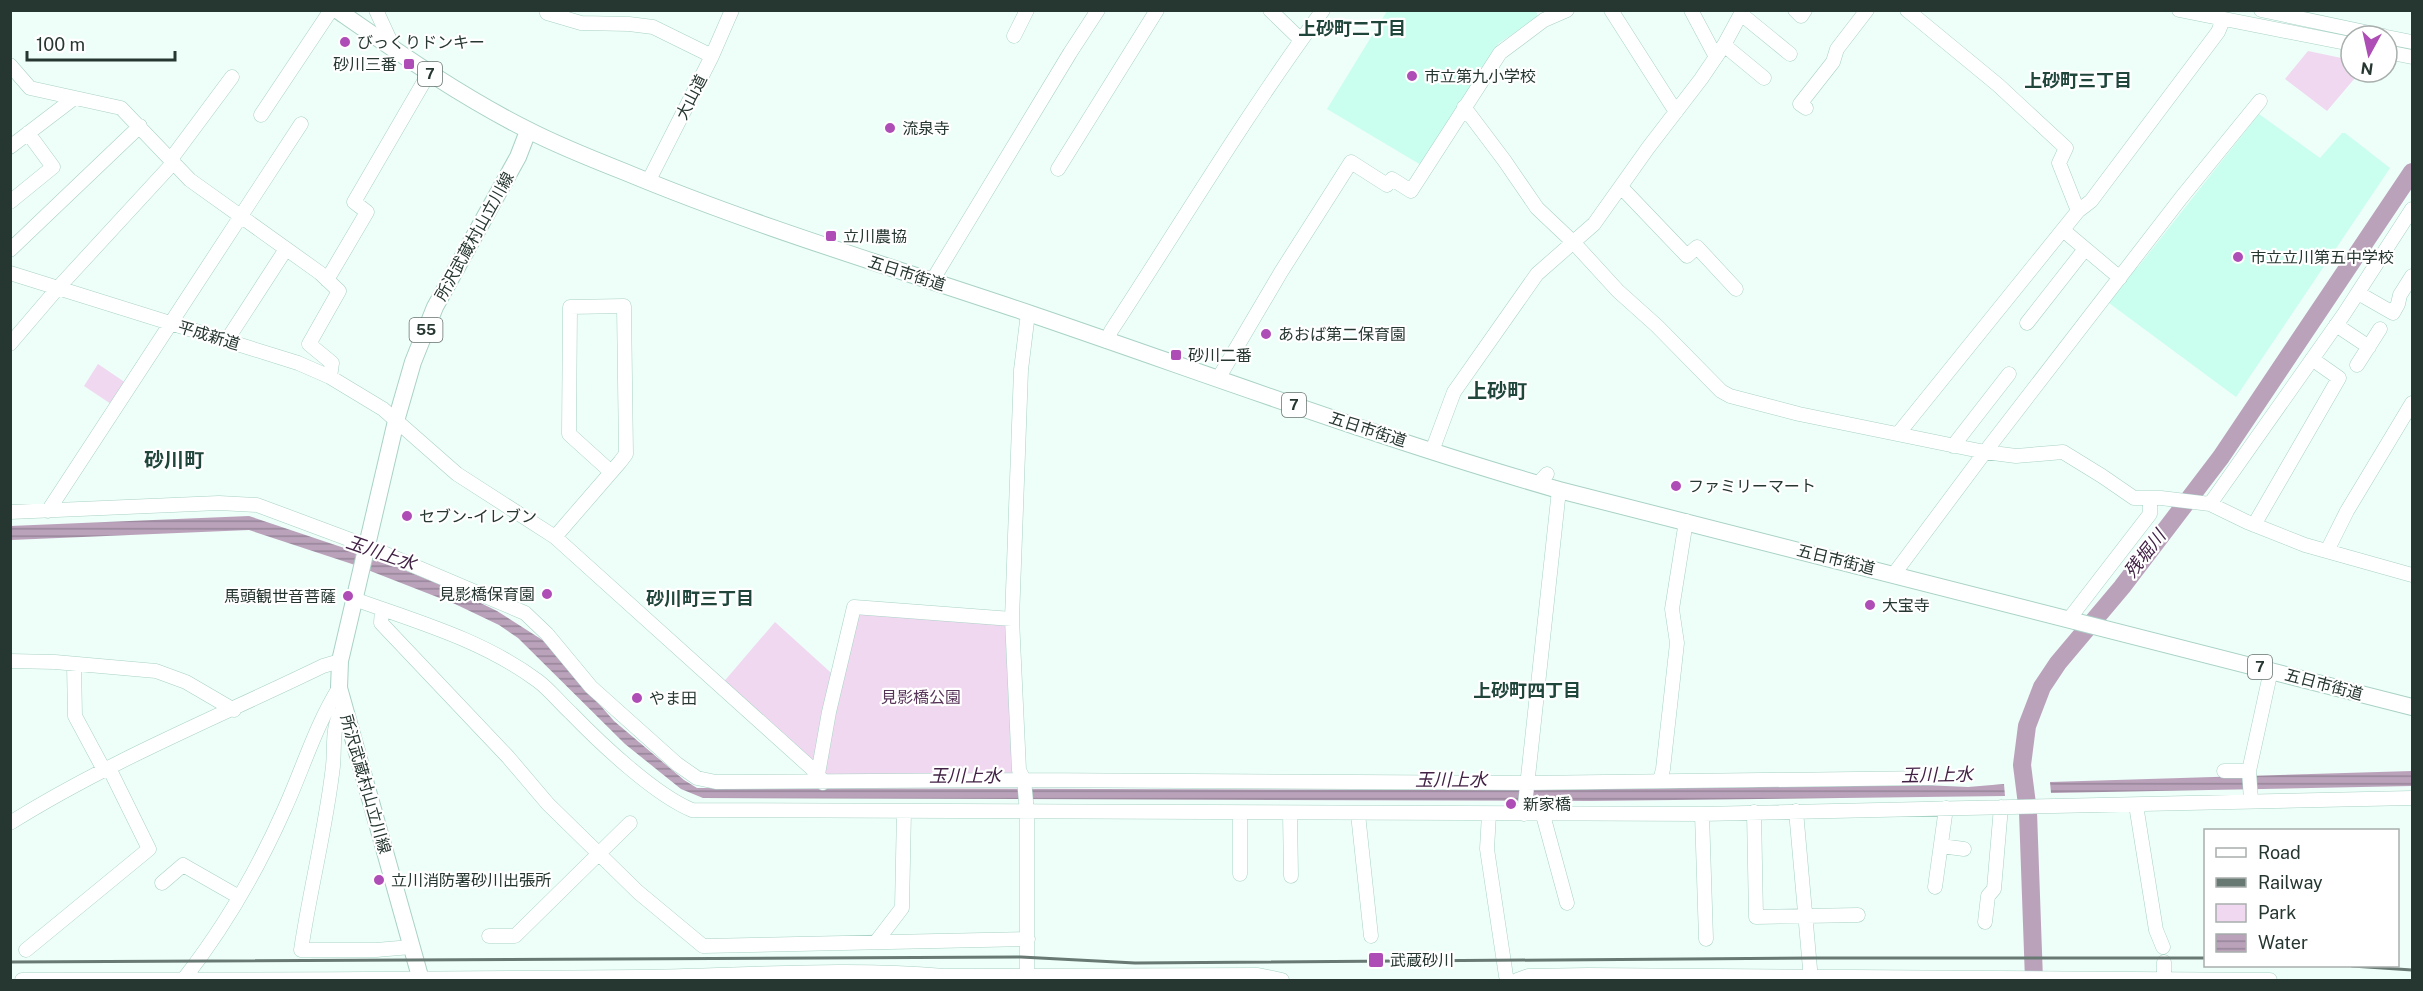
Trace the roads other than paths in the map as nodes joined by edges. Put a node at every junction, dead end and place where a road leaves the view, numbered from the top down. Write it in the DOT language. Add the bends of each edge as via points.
graph roads {
  1 [pos="331,10"];
  2 [pos="337,10"];
  3 [pos="376,10"];
  4 [pos="546,10"];
  5 [pos="633,10"];
  6 [pos="732,10"];
  7 [pos="1027,10"];
  8 [pos="1098,10"];
  9 [pos="1157,10"];
  10 [pos="1270,10"];
  11 [pos="1323,10"];
  12 [pos="1567,10"];
  13 [pos="1611,10"];
  14 [pos="1691,10"];
  15 [pos="1795,10"];
  16 [pos="1805,10"];
  17 [pos="1867,10"];
  18 [pos="1907,10"];
  19 [pos="2178,10"];
  20 [pos="2261,10"];
  21 [pos="1742,12"];
  22 [pos="1540,15"];
  23 [pos="2232,18"];
  24 [pos="628,24"];
  25 [pos="2339,35"];
  26 [pos="1014,36"];
  27 [pos="2339,37"];
  28 [pos="1301,40"];
  29 [pos="394,49"];
  30 [pos="1720,51"];
  31 [pos="1790,54"];
  32 [pos="712,56"];
  33 [pos="10,65"];
  34 [pos="429,73"];
  35 [pos="232,77"];
  36 [pos="1764,78"];
  37 [pos="73,99"];
  38 [pos="2260,101"];
  39 [pos="1464,107"];
  40 [pos="1806,108"];
  41 [pos="1676,112"];
  42 [pos="261,116"];
  43 [pos="301,124"];
  44 [pos="140,126"];
  45 [pos="528,130"];
  46 [pos="28,133"];
  47 [pos="10,147"];
  48 [pos="172,160"];
  49 [pos="1058,169"];
  50 [pos="648,182"];
  51 [pos="1621,187"];
  52 [pos="10,202"];
  53 [pos="2412,209"];
  54 [pos="2078,211"];
  55 [pos="240,216"];
  56 [pos="2063,230"];
  57 [pos="1574,243"];
  58 [pos="286,249"];
  59 [pos="2085,249"];
  60 [pos="10,250"];
  61 [pos="10,273"];
  62 [pos="2412,276"];
  63 [pos="2120,278"];
  64 [pos="327,280"];
  65 [pos="932,281"];
  66 [pos="57,289"];
  67 [pos="1736,289"];
  68 [pos="2358,292"];
  69 [pos="1028,313"];
  70 [pos="169,323"];
  71 [pos="2027,323"];
  72 [pos="2336,325"];
  73 [pos="2380,329"];
  74 [pos="227,340"];
  75 [pos="1107,341"];
  76 [pos="10,344"];
  77 [pos="2368,347"];
  78 [pos="2312,358"];
  79 [pos="2357,365"];
  80 [pos="2009,374"];
  81 [pos="330,377"];
  82 [pos="1218,379"];
  83 [pos="2412,403"];
  84 [pos="396,421"];
  85 [pos="1898,434"];
  86 [pos="1953,446"];
  87 [pos="1432,451"];
  88 [pos="1985,452"];
  89 [pos="611,472"];
  90 [pos="1559,490"];
  91 [pos="2150,498"];
  92 [pos="2206,503"];
  93 [pos="48,511"];
  94 [pos="10,512"];
  95 [pos="1686,521"];
  96 [pos="2254,525"];
  97 [pos="555,537"];
  98 [pos="366,548"];
  99 [pos="2327,551"];
  100 [pos="1894,574"];
  101 [pos="2412,574"];
  102 [pos="356,592"];
  103 [pos="382,609"];
  104 [pos="1012,619"];
  105 [pos="2074,620"];
  106 [pos="10,661"];
  107 [pos="340,661"];
  108 [pos="74,664"];
  109 [pos="2271,670"];
  110 [pos="339,688"];
  111 [pos="2412,707"];
  112 [pos="344,709"];
  113 [pos="234,710"];
  114 [pos="107,769"];
  115 [pos="2224,771"];
  116 [pos="2249,773"];
  117 [pos="820,778"];
  118 [pos="1932,778"];
  119 [pos="1660,781"];
  120 [pos="1025,783"];
  121 [pos="1526,786"];
  122 [pos="2251,795"];
  123 [pos="2412,798"];
  124 [pos="2136,805"];
  125 [pos="2006,807"];
  126 [pos="1946,808"];
  127 [pos="1026,809"];
  128 [pos="904,811"];
  129 [pos="1525,811"];
  130 [pos="1796,811"];
  131 [pos="1754,812"];
  132 [pos="1240,813"];
  133 [pos="1290,813"];
  134 [pos="1358,814"];
  135 [pos="1489,814"];
  136 [pos="1543,814"];
  137 [pos="1702,814"];
  138 [pos="10,823"];
  139 [pos="630,824"];
  140 [pos="1941,846"];
  141 [pos="1964,849"];
  142 [pos="598,853"];
  143 [pos="1240,874"];
  144 [pos="1291,876"];
  145 [pos="162,883"];
  146 [pos="1935,887"];
  147 [pos="239,897"];
  148 [pos="1567,903"];
  149 [pos="1858,915"];
  150 [pos="1806,916"];
  151 [pos="1985,922"];
  152 [pos="489,936"];
  153 [pos="1371,936"];
  154 [pos="1028,939"];
  155 [pos="1706,939"];
  156 [pos="876,942"];
  157 [pos="2163,946"];
  158 [pos="411,947"];
  159 [pos="26,950"];
  160 [pos="2164,962"];
  161 [pos="800,974"];
  162 [pos="727,978"];
  163 [pos="938,978"];
  164 [pos="1027,978"];
  165 [pos="1076,978"];
  166 [pos="1155,978"];
  167 [pos="420,979"];
  168 [pos="1678,979"];
  169 [pos="1811,979"];
  170 [pos="184,980"];
  171 [pos="214,980"];
  172 [pos="295,980"];
  173 [pos="2164,980"];
  174 [pos="22,981"];
  175 [pos="816,981"];
  176 [pos="1282,981"];
  177 [pos="1508,981"];
  178 [pos="1517,981"];
  179 [pos="2270,981"];
  1 -- 42 [label="street"];
  2 -- 29 [label="main road, 五日市街道 / 7"];
  3 -- 29 [label="street"];
  4 -- 24 [label="street" via="581,23"];
  5 -- 24 [label="street"];
  6 -- 32 [label="street, 大山道"];
  7 -- 26 [label="street"];
  8 -- 65 [label="street"];
  9 -- 49 [label="street"];
  10 -- 28 [label="street"];
  11 -- 28 [label="street"];
  12 -- 22 [label="street"];
  13 -- 41 [label="street"];
  14 -- 30 [label="street"];
  15 -- 16 [label="street" via="1801,16"];
  17 -- 40 [label="street" via="1800,104"];
  18 -- 54 [label="street" via="1998,85 2066,148 2059,163"];
  19 -- 23 [label="street"];
  20 -- 25 [label="street"];
  21 -- 30 [label="street"];
  21 -- 31 [label="street"];
  22 -- 39 [label="street" via="1500,53"];
  23 -- 27 [label="street"];
  23 -- 54 [label="street" via="2091,201"];
  24 -- 32 [label="street" via="653,27"];
  28 -- 75 [label="street"];
  29 -- 34 [label="main road, 五日市街道 / 7"];
  30 -- 36 [label="street"];
  30 -- 41 [label="street"];
  32 -- 50 [label="street, 大山道"];
  33 -- 37 [label="street" via="30,88"];
  34 -- 45 [label="main road, 五日市街道 / 7"];
  34 -- 64 [label="street" via="354,202 367,212"];
  35 -- 48 [label="street"];
  37 -- 44 [label="street" via="121,108"];
  37 -- 46 [label="street"];
  38 -- 63 [label="street"];
  39 -- 57 [label="street" via="1537,208"];
  39 -- 82 [label="street" via="1411,190 1392,179 1387,185 1351,162"];
  41 -- 51 [label="street"];
  43 -- 55 [label="street"];
  44 -- 48 [label="street"];
  44 -- 60 [label="street"];
  45 -- 50 [label="main road, 五日市街道 / 7"];
  45 -- 84 [label="main road, 所沢武蔵村山立川線 / 55" via="518,157 435,307 413,362"];
  46 -- 47 [label="street"];
  46 -- 52 [label="street" via="53,167"];
  48 -- 55 [label="street" via="190,180"];
  48 -- 66 [label="street"];
  50 -- 65 [label="main road, 五日市街道 / 7"];
  51 -- 57 [label="street" via="1594,224"];
  51 -- 67 [label="street" via="1687,256 1697,247"];
  53 -- 68 [label="street"];
  54 -- 56 [label="street"];
  55 -- 58 [label="street"];
  55 -- 70 [label="street"];
  56 -- 59 [label="street"];
  56 -- 85 [label="street"];
  57 -- 85 [label="street" via="1721,391 1799,414"];
  57 -- 87 [label="street" via="1537,274 1454,392"];
  58 -- 64 [label="street"];
  58 -- 74 [label="street"];
  59 -- 63 [label="street"];
  59 -- 71 [label="street" via="2046,309"];
  61 -- 66 [label="street, 平成新道"];
  62 -- 68 [label="street" via="2393,313"];
  63 -- 88 [label="street"];
  64 -- 81 [label="street" via="340,294 309,344 332,363"];
  65 -- 69 [label="main road, 五日市街道 / 7"];
  66 -- 70 [label="street, 平成新道"];
  66 -- 76 [label="street"];
  68 -- 72 [label="street"];
  69 -- 75 [label="main road, 五日市街道 / 7"];
  69 -- 104 [label="street" via="1021,370"];
  70 -- 74 [label="street, 平成新道"];
  70 -- 93 [label="street"];
  72 -- 77 [label="street"];
  72 -- 78 [label="street"];
  73 -- 77 [label="street"];
  74 -- 81 [label="street, 平成新道"];
  75 -- 82 [label="main road, 五日市街道 / 7"];
  77 -- 79 [label="street"];
  78 -- 92 [label="street"];
  78 -- 96 [label="street" via="2339,378"];
  80 -- 86 [label="street"];
  81 -- 84 [label="street, 平成新道"];
  82 -- 87 [label="main road, 五日市街道 / 7"];
  83 -- 99 [label="street"];
  84 -- 97 [label="street, 平成新道" via="457,474"];
  84 -- 98 [label="main road, 所沢武蔵村山立川線 / 55"];
  85 -- 86 [label="street"];
  86 -- 88 [label="street"];
  87 -- 90 [label="main road, 五日市街道 / 7" via="1543,479"];
  88 -- 91 [label="street" via="2016,456 2062,452 2134,498"];
  88 -- 100 [label="street"];
  89 -- 89 [label="street" via="569,434 570,307 624,306 626,454"];
  89 -- 97 [label="street"];
  90 -- 95 [label="main road, 五日市街道 / 7"];
  90 -- 121 [label="street"];
  91 -- 92 [label="street"];
  91 -- 105 [label="street" via="2150,514"];
  92 -- 96 [label="street"];
  93 -- 94 [label="street"];
  93 -- 98 [label="street" via="219,503 257,505"];
  95 -- 100 [label="main road, 五日市街道 / 7"];
  95 -- 119 [label="street" via="1672,609 1677,643"];
  96 -- 99 [label="street"];
  97 -- 117 [label="street, 平成新道"];
  98 -- 102 [label="main road, 55"];
  98 -- 117 [label="street" via="525,614 591,687 698,778 716,783"];
  99 -- 101 [label="street"];
  100 -- 105 [label="main road, 五日市街道 / 7"];
  102 -- 103 [label="street"];
  102 -- 107 [label="main road, 所沢武蔵村山立川線 / 55"];
  103 -- 128 [label="street" via="482,646 530,676 605,746 682,806 706,811"];
  103 -- 142 [label="street" via="381,623"];
  104 -- 117 [label="street" via="854,607 829,712"];
  104 -- 120 [label="street" via="1019,770"];
  105 -- 109 [label="main road, 五日市街道 / 7"];
  106 -- 108 [label="street"];
  107 -- 110 [label="main road, 所沢武蔵村山立川線 / 55"];
  107 -- 113 [label="street"];
  108 -- 113 [label="street" via="156,671 186,682"];
  108 -- 114 [label="street" via="75,716"];
  109 -- 111 [label="main road, 五日市街道 / 7"];
  109 -- 116 [label="street"];
  110 -- 112 [label="main road, 所沢武蔵村山立川線 / 55"];
  110 -- 147 [label="street" via="328,705 271,839"];
  112 -- 158 [label="main road, 所沢武蔵村山立川線 / 55"];
  112 -- 158 [label="street" via="337,716 331,776 301,950"];
  113 -- 114 [label="street"];
  114 -- 138 [label="street" via="59,792"];
  114 -- 159 [label="street" via="149,849"];
  115 -- 116 [label="street"];
  116 -- 122 [label="street"];
  117 -- 120 [label="street"];
  118 -- 119 [label="street"];
  119 -- 121 [label="street"];
  120 -- 121 [label="street"];
  120 -- 127 [label="street"];
  121 -- 129 [label="street"];
  122 -- 123 [label="street"];
  122 -- 124 [label="street"];
  124 -- 125 [label="street"];
  124 -- 157 [label="street" via="2156,930"];
  125 -- 126 [label="street"];
  125 -- 151 [label="street"];
  126 -- 130 [label="street"];
  126 -- 140 [label="street"];
  127 -- 128 [label="street"];
  127 -- 132 [label="street"];
  127 -- 154 [label="street"];
  128 -- 156 [label="street" via="902,908"];
  129 -- 135 [label="street"];
  129 -- 136 [label="street"];
  130 -- 131 [label="street"];
  130 -- 150 [label="street"];
  131 -- 137 [label="street"];
  131 -- 150 [label="street" via="1756,917"];
  132 -- 133 [label="street"];
  132 -- 143 [label="street"];
  133 -- 134 [label="street"];
  133 -- 144 [label="street"];
  134 -- 135 [label="street"];
  134 -- 153 [label="street"];
  135 -- 177 [label="street" via="1486,849"];
  136 -- 137 [label="street"];
  136 -- 148 [label="street"];
  137 -- 155 [label="street"];
  139 -- 142 [label="street"];
  140 -- 141 [label="street"];
  140 -- 146 [label="street"];
  142 -- 152 [label="street" via="515,936"];
  142 -- 156 [label="street" via="704,946"];
  145 -- 147 [label="street" via="183,865"];
  147 -- 170 [label="street"];
  149 -- 150 [label="street"];
  150 -- 169 [label="street"];
  154 -- 156 [label="street"];
  154 -- 164 [label="street"];
  158 -- 167 [label="main road, 所沢武蔵村山立川線 / 55"];
  160 -- 173 [label="street"];
  161 -- 162 [label="street"];
  161 -- 163 [label="street" via="885,972"];
  161 -- 175 [label="street"];
  162 -- 167 [label="street"];
  163 -- 164 [label="street"];
  164 -- 165 [label="street"];
  165 -- 166 [label="street"];
  166 -- 176 [label="street" via="1258,975"];
  167 -- 172 [label="street"];
  168 -- 169 [label="street"];
  168 -- 178 [label="street" via="1548,975"];
  169 -- 173 [label="street"];
  170 -- 171 [label="street"];
  170 -- 174 [label="street"];
  171 -- 172 [label="street"];
  173 -- 179 [label="street"];
}
